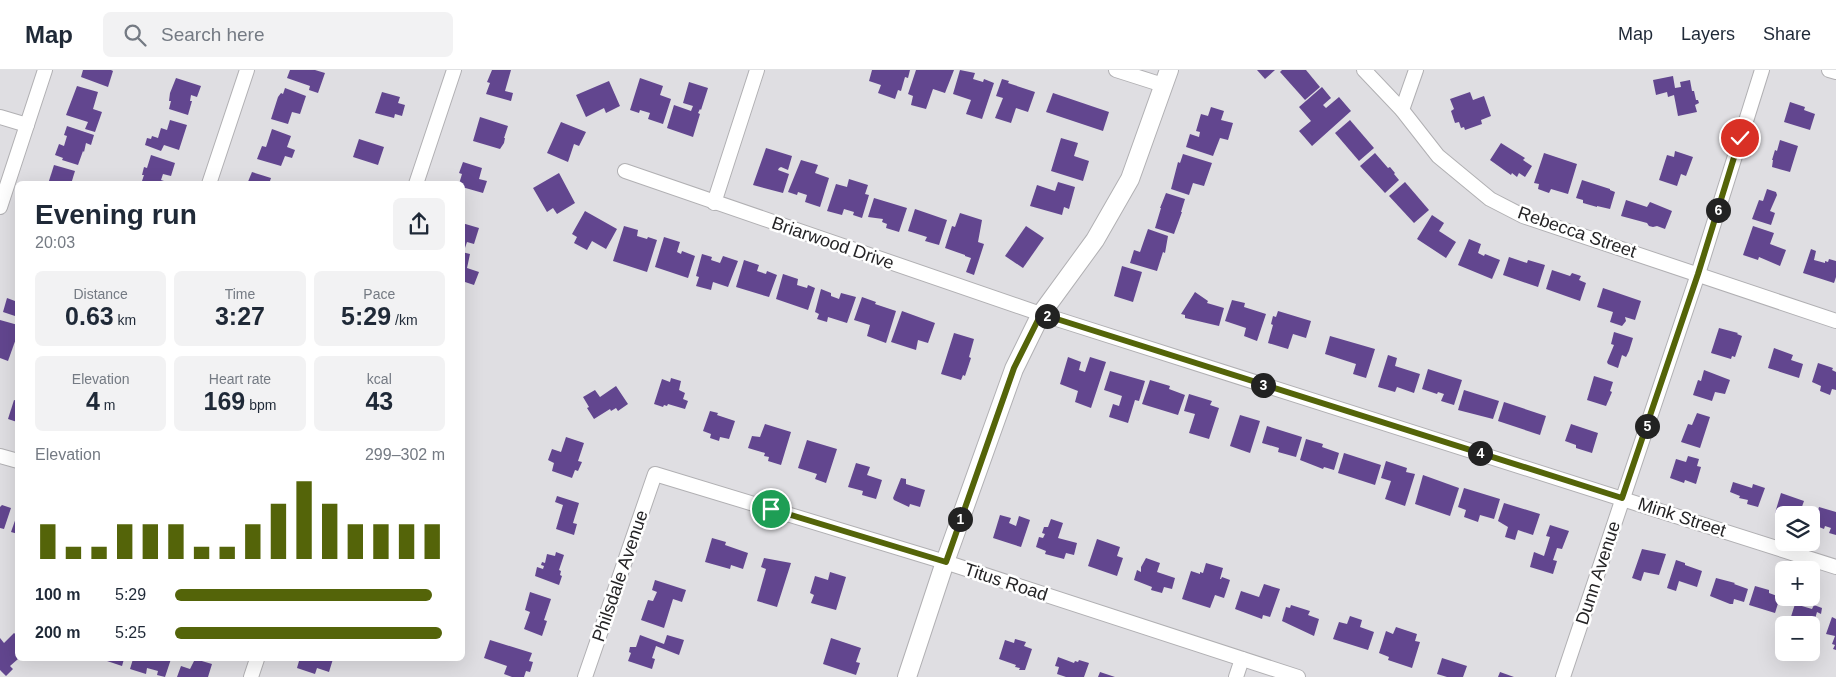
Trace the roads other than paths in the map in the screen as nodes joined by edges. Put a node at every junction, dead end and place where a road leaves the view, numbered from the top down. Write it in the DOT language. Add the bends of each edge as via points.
graph roads {
  1 [pos="45,70"];
  2 [pos="247,70"];
  3 [pos="454,70"];
  4 [pos="757,70"];
  5 [pos="1116,70"];
  6 [pos="1364,70"];
  7 [pos="1416,70"];
  8 [pos="1762,70"];
  9 [pos="1829,70"];
  10 [pos="1836,72"];
  11 [pos="1166,78"];
  12 [pos="1402,110"];
  13 [pos="0,117"];
  14 [pos="27,125"];
  15 [pos="625,171"];
  16 [pos="210,181"];
  17 [pos="417,181"];
  18 [pos="714,203"];
  19 [pos="0,206"];
  20 [pos="1698,274"];
  21 [pos="1041,314"];
  22 [pos="1836,321"];
  23 [pos="0,456"];
  24 [pos="15,460"];
  25 [pos="655,474"];
  26 [pos="1622,498"];
  27 [pos="946,562"];
  28 [pos="1836,567"];
  29 [pos="1242,659"];
  30 [pos="257,661"];
  31 [pos="251,677"];
  32 [pos="586,677"];
  33 [pos="907,677"];
  34 [pos="1236,677"];
  35 [pos="1298,677"];
  36 [pos="1563,677"];
  1 -- 14 [label="street"];
  2 -- 16 [label="street"];
  3 -- 17 [label="street"];
  4 -- 18 [label="street"];
  5 -- 11 [label="street"];
  6 -- 12 [label="street, Rebecca Street"];
  7 -- 12 [label="street"];
  8 -- 20 [label="street, Dunn Avenue"];
  9 -- 10 [label="street"];
  11 -- 21 [label="street" via="1130,179 1095,240"];
  12 -- 20 [label="street, Rebecca Street" via="1438,156 1490,199 1523,216"];
  13 -- 14 [label="street"];
  14 -- 19 [label="street"];
  15 -- 18 [label="street, Briarwood Drive"];
  18 -- 21 [label="street, Briarwood Drive"];
  20 -- 22 [label="street, Rebecca Street"];
  20 -- 26 [label="street, Dunn Avenue"];
  21 -- 26 [label="street, Mink Street"];
  21 -- 27 [label="street" via="1014,368"];
  23 -- 24 [label="street"];
  25 -- 27 [label="street, Titus Road"];
  25 -- 32 [label="street, Philsdale Avenue"];
  26 -- 28 [label="street, Mink Street"];
  26 -- 36 [label="street, Dunn Avenue"];
  27 -- 29 [label="street, Titus Road"];
  27 -- 33 [label="street"];
  29 -- 34 [label="street"];
  29 -- 35 [label="street, Titus Road"];
  30 -- 31 [label="street"];
}
